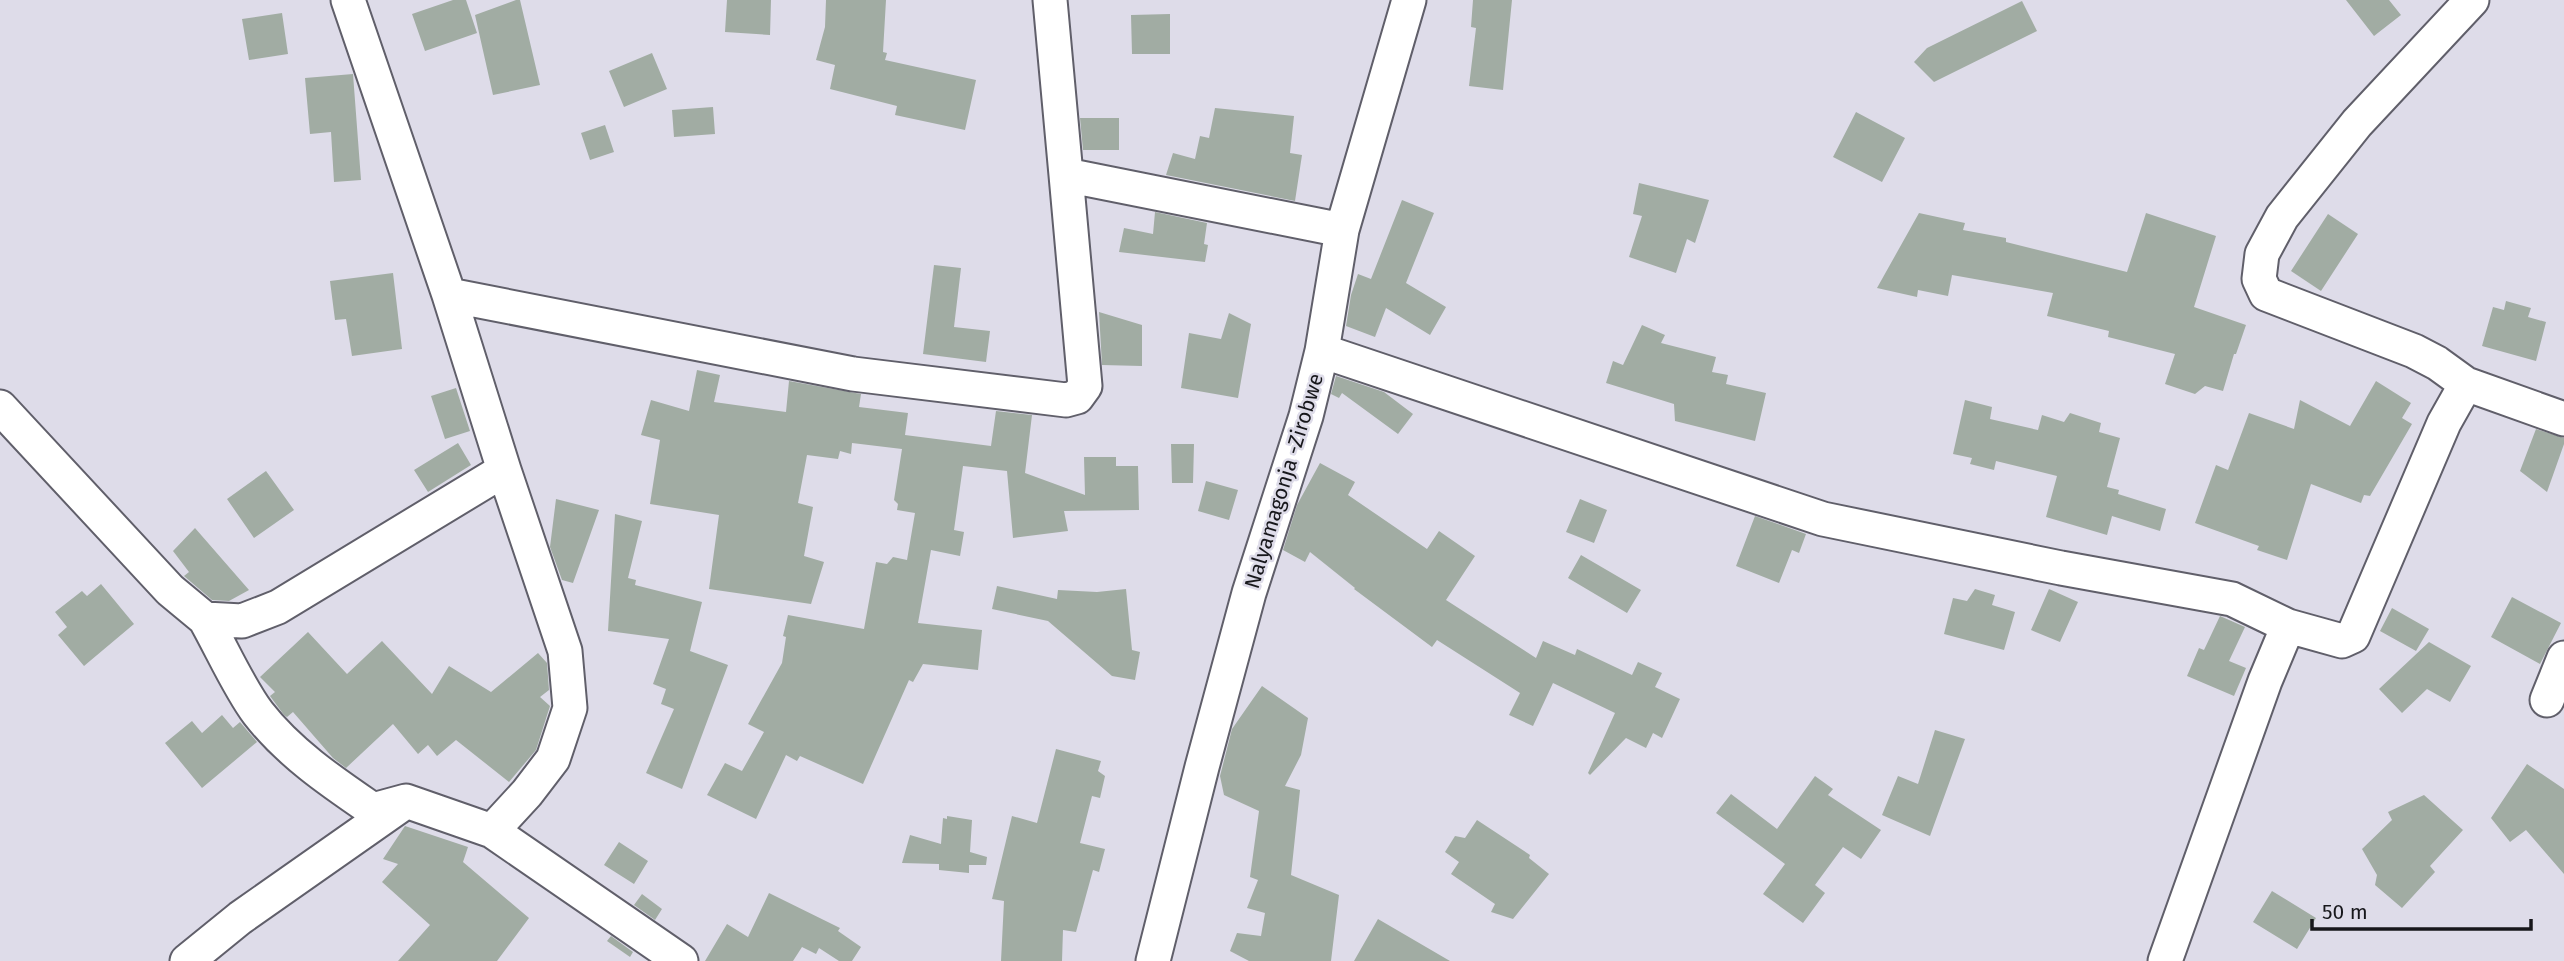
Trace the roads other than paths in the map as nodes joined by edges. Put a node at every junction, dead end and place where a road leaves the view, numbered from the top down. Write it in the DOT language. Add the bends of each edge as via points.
graph roads {
  1 [pos="348,0"];
  2 [pos="1049,0"];
  3 [pos="1409,0"];
  4 [pos="2472,0"];
  5 [pos="1066,175"];
  6 [pos="1342,229"];
  7 [pos="449,295"];
  8 [pos="1322,351"];
  9 [pos="2466,384"];
  10 [pos="0,407"];
  11 [pos="2564,419"];
  12 [pos="504,470"];
  13 [pos="205,619"];
  14 [pos="2288,626"];
  15 [pos="2564,658"];
  16 [pos="2547,700"];
  17 [pos="406,801"];
  18 [pos="492,831"];
  19 [pos="187,961"];
  20 [pos="681,961"];
  21 [pos="1153,961"];
  22 [pos="2165,961"];
  1 -- 7 [label="street"];
  2 -- 5 [label="street"];
  3 -- 6 [label="street, Nalyamagonja -Zirobwe"];
  4 -- 9 [label="street" via="2357,123 2282,217 2262,254 2259,279 2266,294 2414,351"];
  5 -- 6 [label="street"];
  5 -- 7 [label="street" via="1085,386 1077,397 1066,400 853,374"];
  6 -- 8 [label="street, Nalyamagonja -Zirobwe"];
  7 -- 12 [label="street"];
  8 -- 14 [label="street" via="1823,519 2232,598"];
  8 -- 21 [label="street, Nalyamagonja -Zirobwe" via="1249,593"];
  9 -- 11 [label="street"];
  9 -- 14 [label="street" via="2444,423 2353,636 2336,640"];
  10 -- 13 [label="street" via="170,590"];
  12 -- 13 [label="street" via="278,607 242,621"];
  12 -- 18 [label="street" via="565,651 570,708 553,758"];
  13 -- 17 [label="street" via="257,712 289,748 373,810"];
  14 -- 22 [label="street" via="2264,681"];
  15 -- 16 [label="street"];
  17 -- 18 [label="street"];
  17 -- 19 [label="street"];
  18 -- 20 [label="street"];
}
